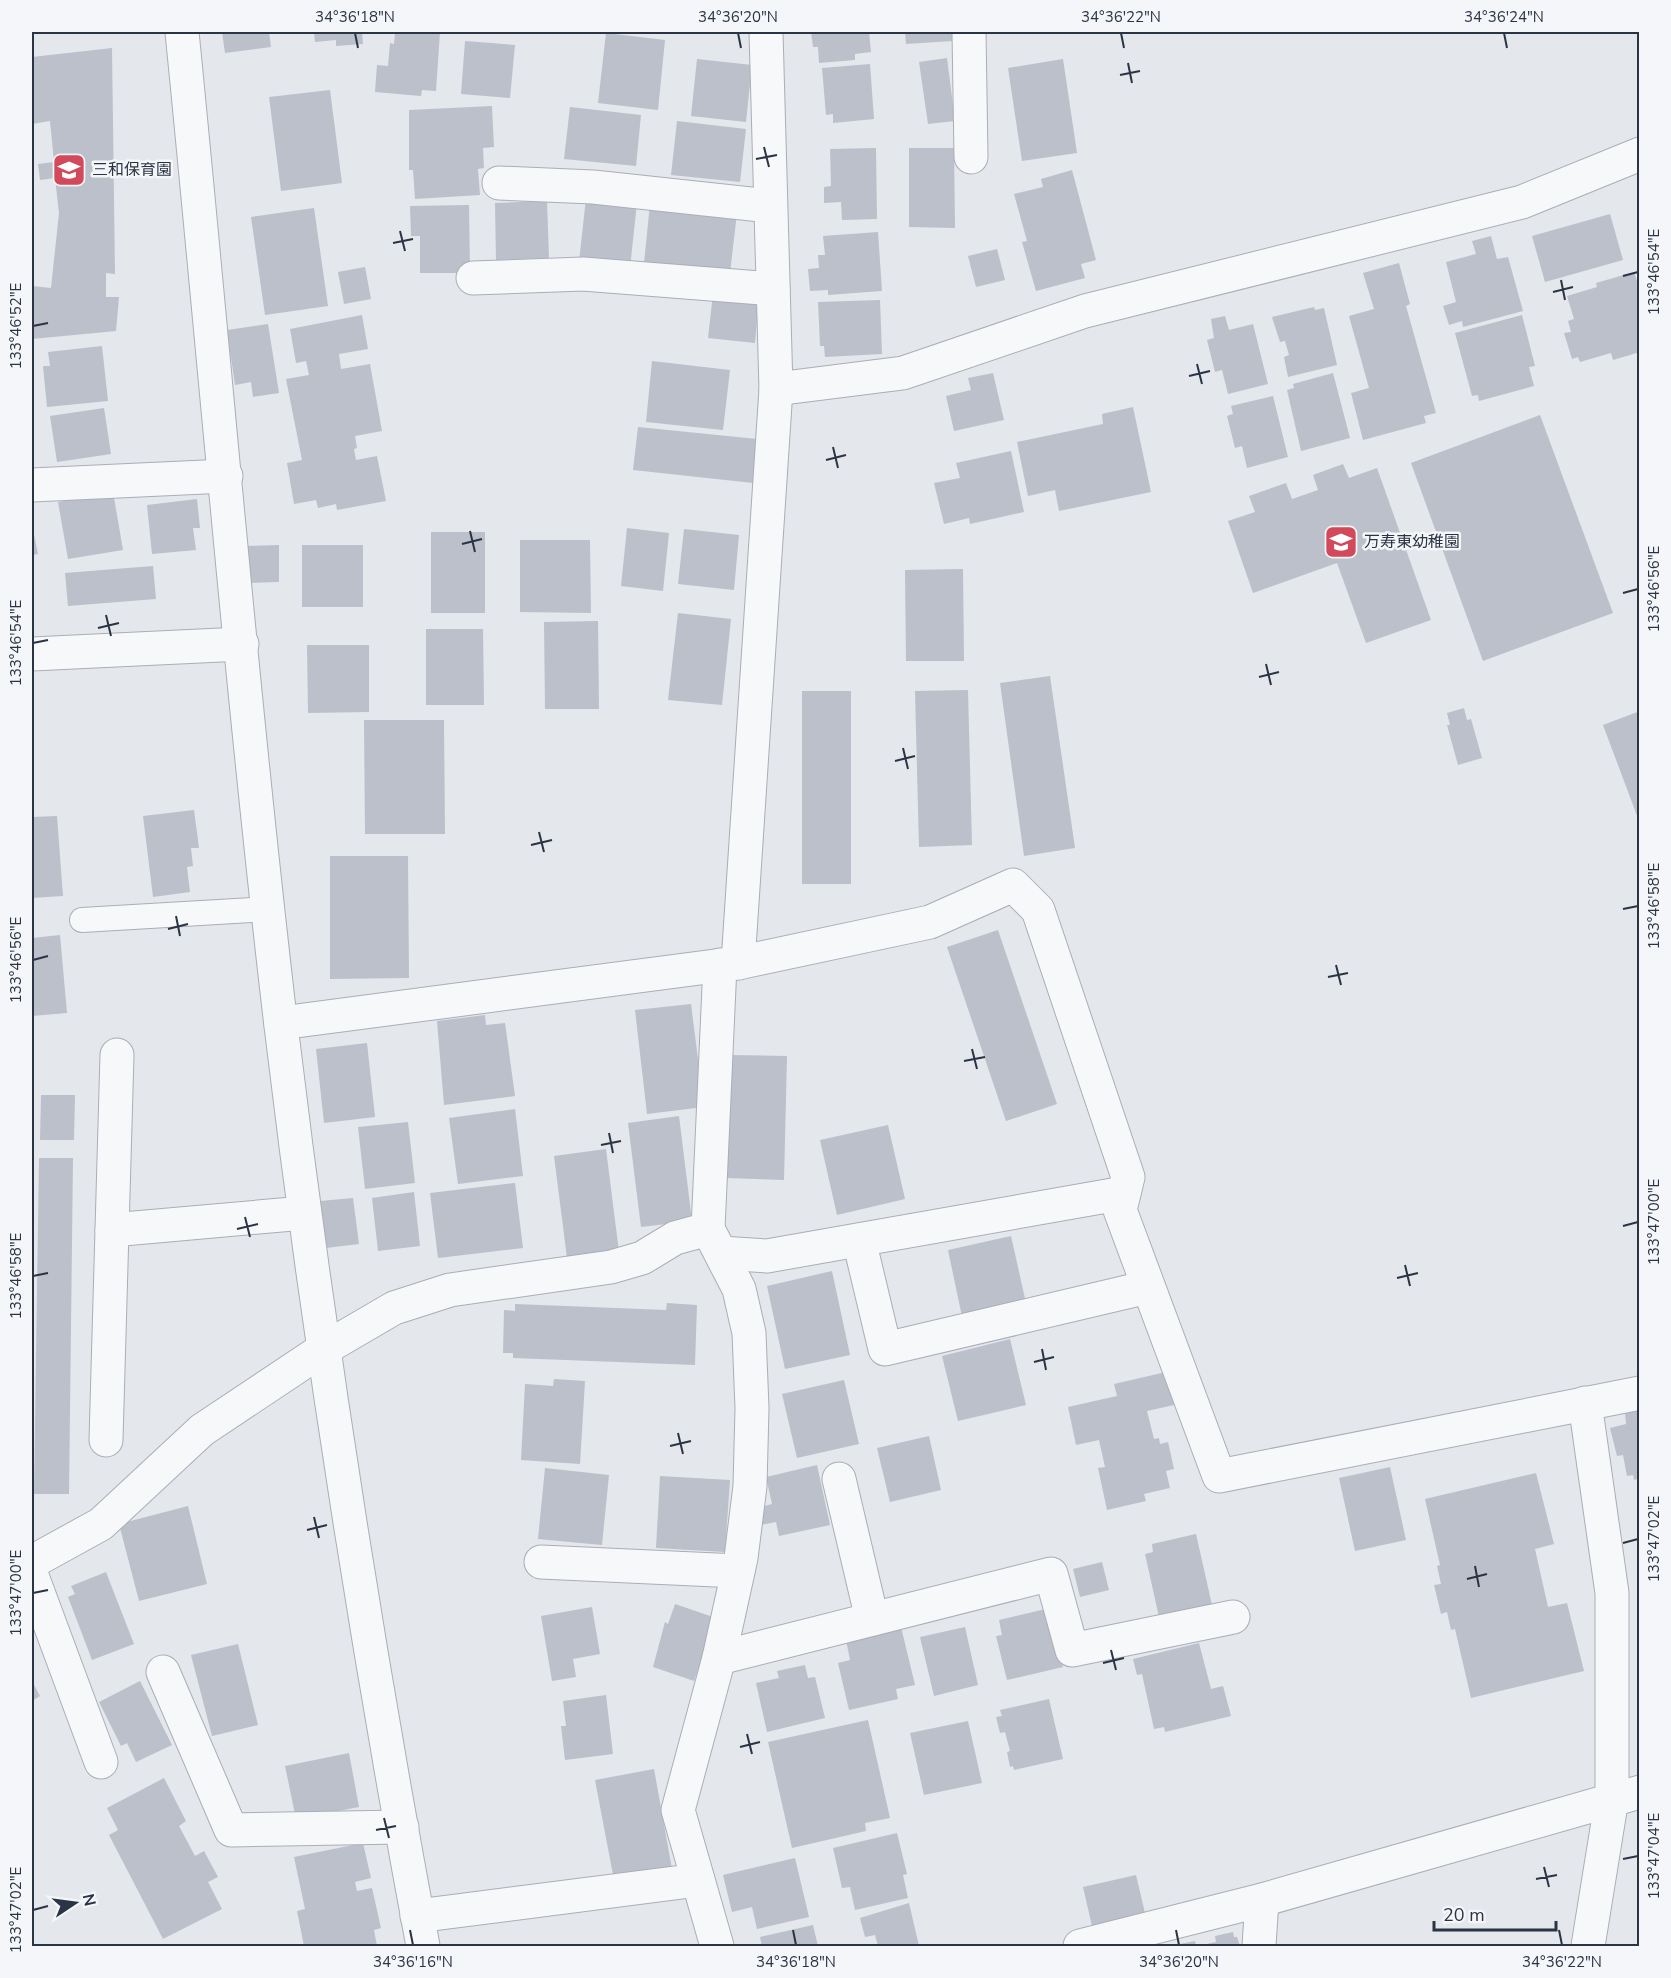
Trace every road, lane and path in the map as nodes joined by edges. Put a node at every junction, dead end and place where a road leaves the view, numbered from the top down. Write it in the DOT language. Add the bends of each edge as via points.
graph roads {
  1 [pos="182,32"];
  2 [pos="766,32"];
  3 [pos="969,32"];
  4 [pos="1640,154"];
  5 [pos="971,157"];
  6 [pos="499,183"];
  7 [pos="770,206"];
  8 [pos="473,278"];
  9 [pos="773,289"];
  10 [pos="776,389"];
  11 [pos="226,476"];
  12 [pos="32,486"];
  13 [pos="242,644"];
  14 [pos="32,654"];
  15 [pos="269,909"];
  16 [pos="82,920"];
  17 [pos="729,964"];
  18 [pos="281,1023"];
  19 [pos="117,1055"];
  20 [pos="1124,1193"];
  21 [pos="304,1213"];
  22 [pos="112,1230"];
  23 [pos="859,1240"];
  24 [pos="714,1241"];
  25 [pos="1148,1287"];
  26 [pos="322,1350"];
  27 [pos="1640,1394"];
  28 [pos="1584,1403"];
  29 [pos="106,1440"];
  30 [pos="839,1479"];
  31 [pos="32,1562"];
  32 [pos="542,1562"];
  33 [pos="738,1571"];
  34 [pos="32,1576"];
  35 [pos="1233,1617"];
  36 [pos="872,1619"];
  37 [pos="719,1658"];
  38 [pos="163,1672"];
  39 [pos="101,1762"];
  40 [pos="1626,1795"];
  41 [pos="402,1827"];
  42 [pos="698,1880"];
  43 [pos="1262,1900"];
  44 [pos="420,1931"];
  45 [pos="717,1947"];
  46 [pos="1080,1947"];
  47 [pos="1259,1947"];
  48 [pos="1588,1947"];
  1 -- 11 [label="street"];
  2 -- 7 [label="street"];
  3 -- 5 [label="street"];
  4 -- 10 [label="street" via="1522,202 1085,311 903,373"];
  6 -- 7 [label="street" via="593,187"];
  7 -- 9 [label="street"];
  8 -- 9 [label="street" via="583,273"];
  9 -- 10 [label="street"];
  10 -- 17 [label="street"];
  11 -- 12 [label="street"];
  11 -- 13 [label="street"];
  13 -- 14 [label="street"];
  13 -- 15 [label="street"];
  15 -- 16 [label="lane"];
  15 -- 18 [label="street"];
  17 -- 18 [label="street"];
  17 -- 20 [label="street" via="930,922 1013,885 1038,910 1128,1178"];
  17 -- 24 [label="street"];
  18 -- 21 [label="street"];
  19 -- 22 [label="street"];
  20 -- 23 [label="street"];
  20 -- 25 [label="street" via="1120,1210"];
  21 -- 22 [label="street"];
  21 -- 26 [label="street"];
  22 -- 29 [label="street"];
  23 -- 24 [label="street" via="767,1256"];
  23 -- 25 [label="street" via="885,1349"];
  24 -- 26 [label="street" via="675,1238 642,1258 611,1267 450,1290 394,1308"];
  24 -- 33 [label="street" via="739,1289 749,1333 750,1486"];
  25 -- 28 [label="street" via="1219,1476"];
  26 -- 31 [label="street" via="202,1430 101,1524"];
  26 -- 41 [label="street"];
  27 -- 28 [label="street"];
  28 -- 40 [label="street" via="1612,1593"];
  30 -- 36 [label="street"];
  32 -- 33 [label="street"];
  33 -- 37 [label="street"];
  34 -- 39 [label="street"];
  35 -- 36 [label="street" via="1072,1650 1051,1574"];
  36 -- 37 [label="street"];
  37 -- 42 [label="street" via="678,1810"];
  38 -- 41 [label="street" via="231,1830"];
  40 -- 43 [label="street"];
  40 -- 48 [label="street"];
  41 -- 44 [label="street"];
  42 -- 44 [label="street"];
  42 -- 45 [label="street"];
  43 -- 46 [label="street"];
  43 -- 47 [label="street"];
}
